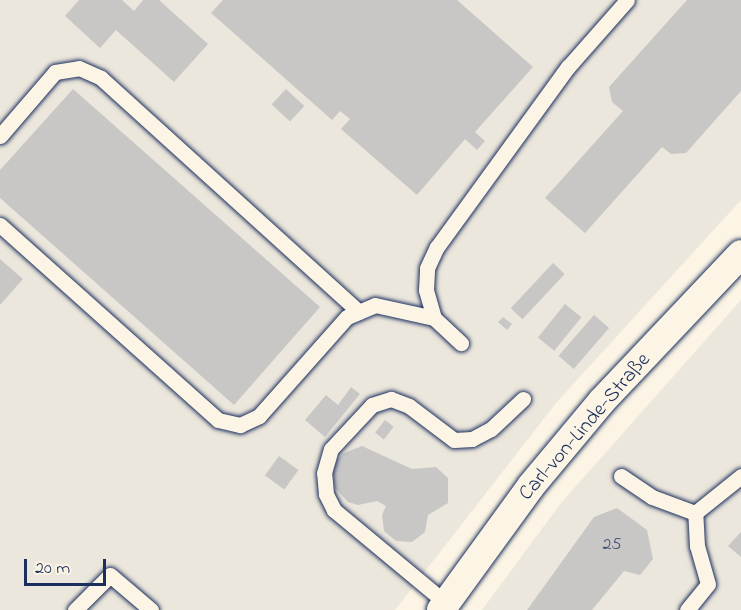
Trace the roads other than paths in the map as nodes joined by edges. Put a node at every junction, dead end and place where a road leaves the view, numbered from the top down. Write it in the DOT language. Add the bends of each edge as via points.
graph roads {
  1 [pos="627,0"];
  2 [pos="0,136"];
  3 [pos="0,225"];
  4 [pos="741,254"];
  5 [pos="359,312"];
  6 [pos="434,318"];
  7 [pos="461,343"];
  8 [pos="523,399"];
  9 [pos="621,476"];
  10 [pos="741,476"];
  11 [pos="695,513"];
  12 [pos="443,606"];
  13 [pos="75,610"];
  14 [pos="151,610"];
  15 [pos="687,610"];
  1 -- 6 [label="lane" via="568,67 437,248 427,268 426,291"];
  2 -- 5 [label="lane" via="55,72 80,68 100,78"];
  3 -- 5 [label="lane" via="218,420 240,425 259,416 347,317"];
  4 -- 12 [label="street, Carl-von-Linde-Straße" via="602,401 531,486"];
  5 -- 6 [label="lane" via="375,305"];
  6 -- 7 [label="lane"];
  8 -- 12 [label="lane" via="492,429 472,439 454,440 409,406 391,399 372,405 331,449 324,473 326,494 334,510"];
  9 -- 11 [label="lane" via="652,496"];
  10 -- 11 [label="lane"];
  11 -- 15 [label="lane" via="697,546 708,584"];
  13 -- 14 [label="lane" via="110,575"];
}
